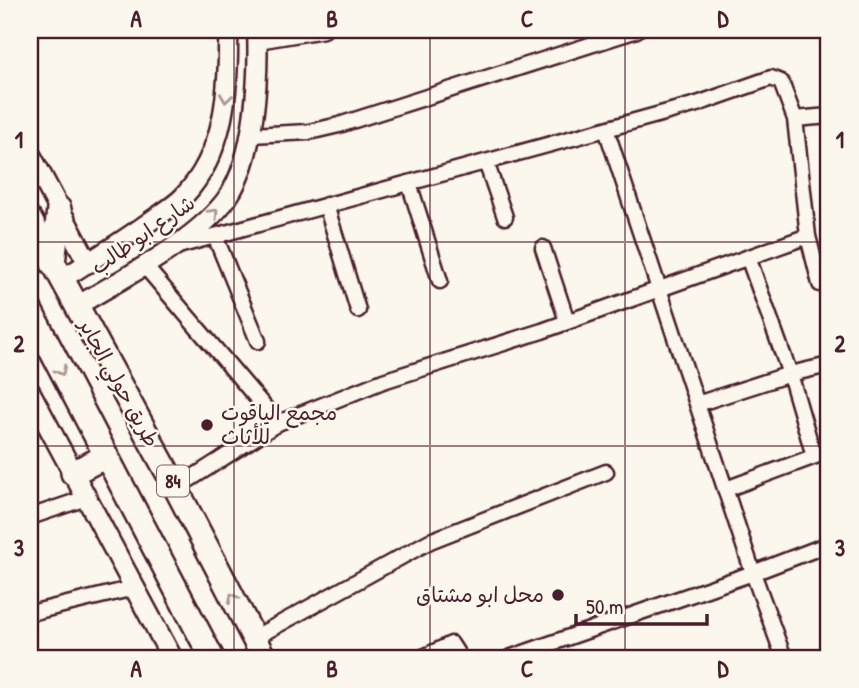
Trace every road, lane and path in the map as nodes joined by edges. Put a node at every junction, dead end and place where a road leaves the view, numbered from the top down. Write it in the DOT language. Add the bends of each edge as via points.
graph roads {
  1 [pos="228,30"];
  2 [pos="324,30"];
  3 [pos="637,30"];
  4 [pos="257,36"];
  5 [pos="829,116"];
  6 [pos="795,119"];
  7 [pos="607,129"];
  8 [pos="251,135"];
  9 [pos="30,154"];
  10 [pos="486,162"];
  11 [pos="409,183"];
  12 [pos="326,205"];
  13 [pos="59,209"];
  14 [pos="505,217"];
  15 [pos="30,220"];
  16 [pos="215,236"];
  17 [pos="808,236"];
  18 [pos="116,246"];
  19 [pos="170,248"];
  20 [pos="543,248"];
  21 [pos="748,257"];
  22 [pos="88,263"];
  23 [pos="138,269"];
  24 [pos="57,272"];
  25 [pos="440,281"];
  26 [pos="820,284"];
  27 [pos="659,288"];
  28 [pos="77,306"];
  29 [pos="30,310"];
  30 [pos="358,310"];
  31 [pos="567,321"];
  32 [pos="258,341"];
  33 [pos="829,365"];
  34 [pos="790,374"];
  35 [pos="31,396"];
  36 [pos="698,404"];
  37 [pos="278,423"];
  38 [pos="829,451"];
  39 [pos="106,456"];
  40 [pos="814,457"];
  41 [pos="606,472"];
  42 [pos="73,473"];
  43 [pos="176,488"];
  44 [pos="726,489"];
  45 [pos="86,498"];
  46 [pos="30,517"];
  47 [pos="829,544"];
  48 [pos="753,573"];
  49 [pos="134,588"];
  50 [pos="30,612"];
  51 [pos="254,638"];
  52 [pos="172,658"];
  53 [pos="212,658"];
  54 [pos="264,658"];
  55 [pos="421,658"];
  56 [pos="460,658"];
  57 [pos="509,658"];
  58 [pos="784,658"];
  1 -- 18 [label="street, شارع ابو طالب, one-way" via="229,74 210,157 181,199"];
  2 -- 4 [label="street"];
  3 -- 8 [label="street" via="339,125 309,132"];
  4 -- 8 [label="street, شارع ابو طالب"];
  5 -- 6 [label="street"];
  6 -- 7 [label="street" via="781,82 771,78"];
  6 -- 17 [label="street"];
  7 -- 10 [label="street"];
  7 -- 27 [label="street"];
  19 -- 8 [label="street, شارع ابو طالب, one-way" via="201,226 228,197"];
  9 -- 13 [label="main road"];
  10 -- 11 [label="street"];
  10 -- 14 [label="street"];
  11 -- 12 [label="street"];
  11 -- 25 [label="street"];
  12 -- 16 [label="street"];
  12 -- 30 [label="street"];
  13 -- 22 [label="main road"];
  13 -- 24 [label="highway"];
  15 -- 24 [label="highway, طريق حولي الجاير / 84"];
  16 -- 19 [label="street"];
  16 -- 32 [label="street"];
  17 -- 21 [label="street"];
  17 -- 26 [label="street"];
  18 -- 22 [label="street, شارع ابو طالب"];
  18 -- 23 [label="street" via="120,261"];
  19 -- 23 [label="street, شارع ابو طالب"];
  20 -- 31 [label="street"];
  21 -- 27 [label="street"];
  21 -- 34 [label="street"];
  22 -- 24 [label="street, شارع ابو طالب"];
  23 -- 28 [label="street, شارع ابو طالب"];
  23 -- 37 [label="street"];
  24 -- 28 [label="highway, طريق حولي الجاير / 84"];
  27 -- 31 [label="street"];
  27 -- 36 [label="street"];
  28 -- 43 [label="highway, طريق حولي الجاير / 84"];
  29 -- 39 [label="highway, طريق حولي الجاير / 84, one-way"];
  31 -- 37 [label="street" via="383,381"];
  33 -- 34 [label="street"];
  34 -- 36 [label="street"];
  34 -- 40 [label="street"];
  35 -- 42 [label="main road"];
  36 -- 44 [label="street"];
  37 -- 43 [label="street"];
  38 -- 40 [label="street"];
  39 -- 42 [label="highway"];
  39 -- 53 [label="highway, طريق حولي الجاير / 84"];
  40 -- 44 [label="street"];
  41 -- 51 [label="street" via="430,541"];
  42 -- 45 [label="main road"];
  51 -- 43 [label="highway, طريق حولي الجاير / 84, one-way"];
  44 -- 48 [label="street"];
  45 -- 46 [label="street"];
  45 -- 49 [label="main road"];
  47 -- 48 [label="street"];
  48 -- 57 [label="street"];
  48 -- 58 [label="street"];
  49 -- 50 [label="street"];
  49 -- 52 [label="main road"];
  51 -- 54 [label="highway, طريق حولي الجاير / 84"];
  55 -- 56 [label="street" via="451,644"];
}
